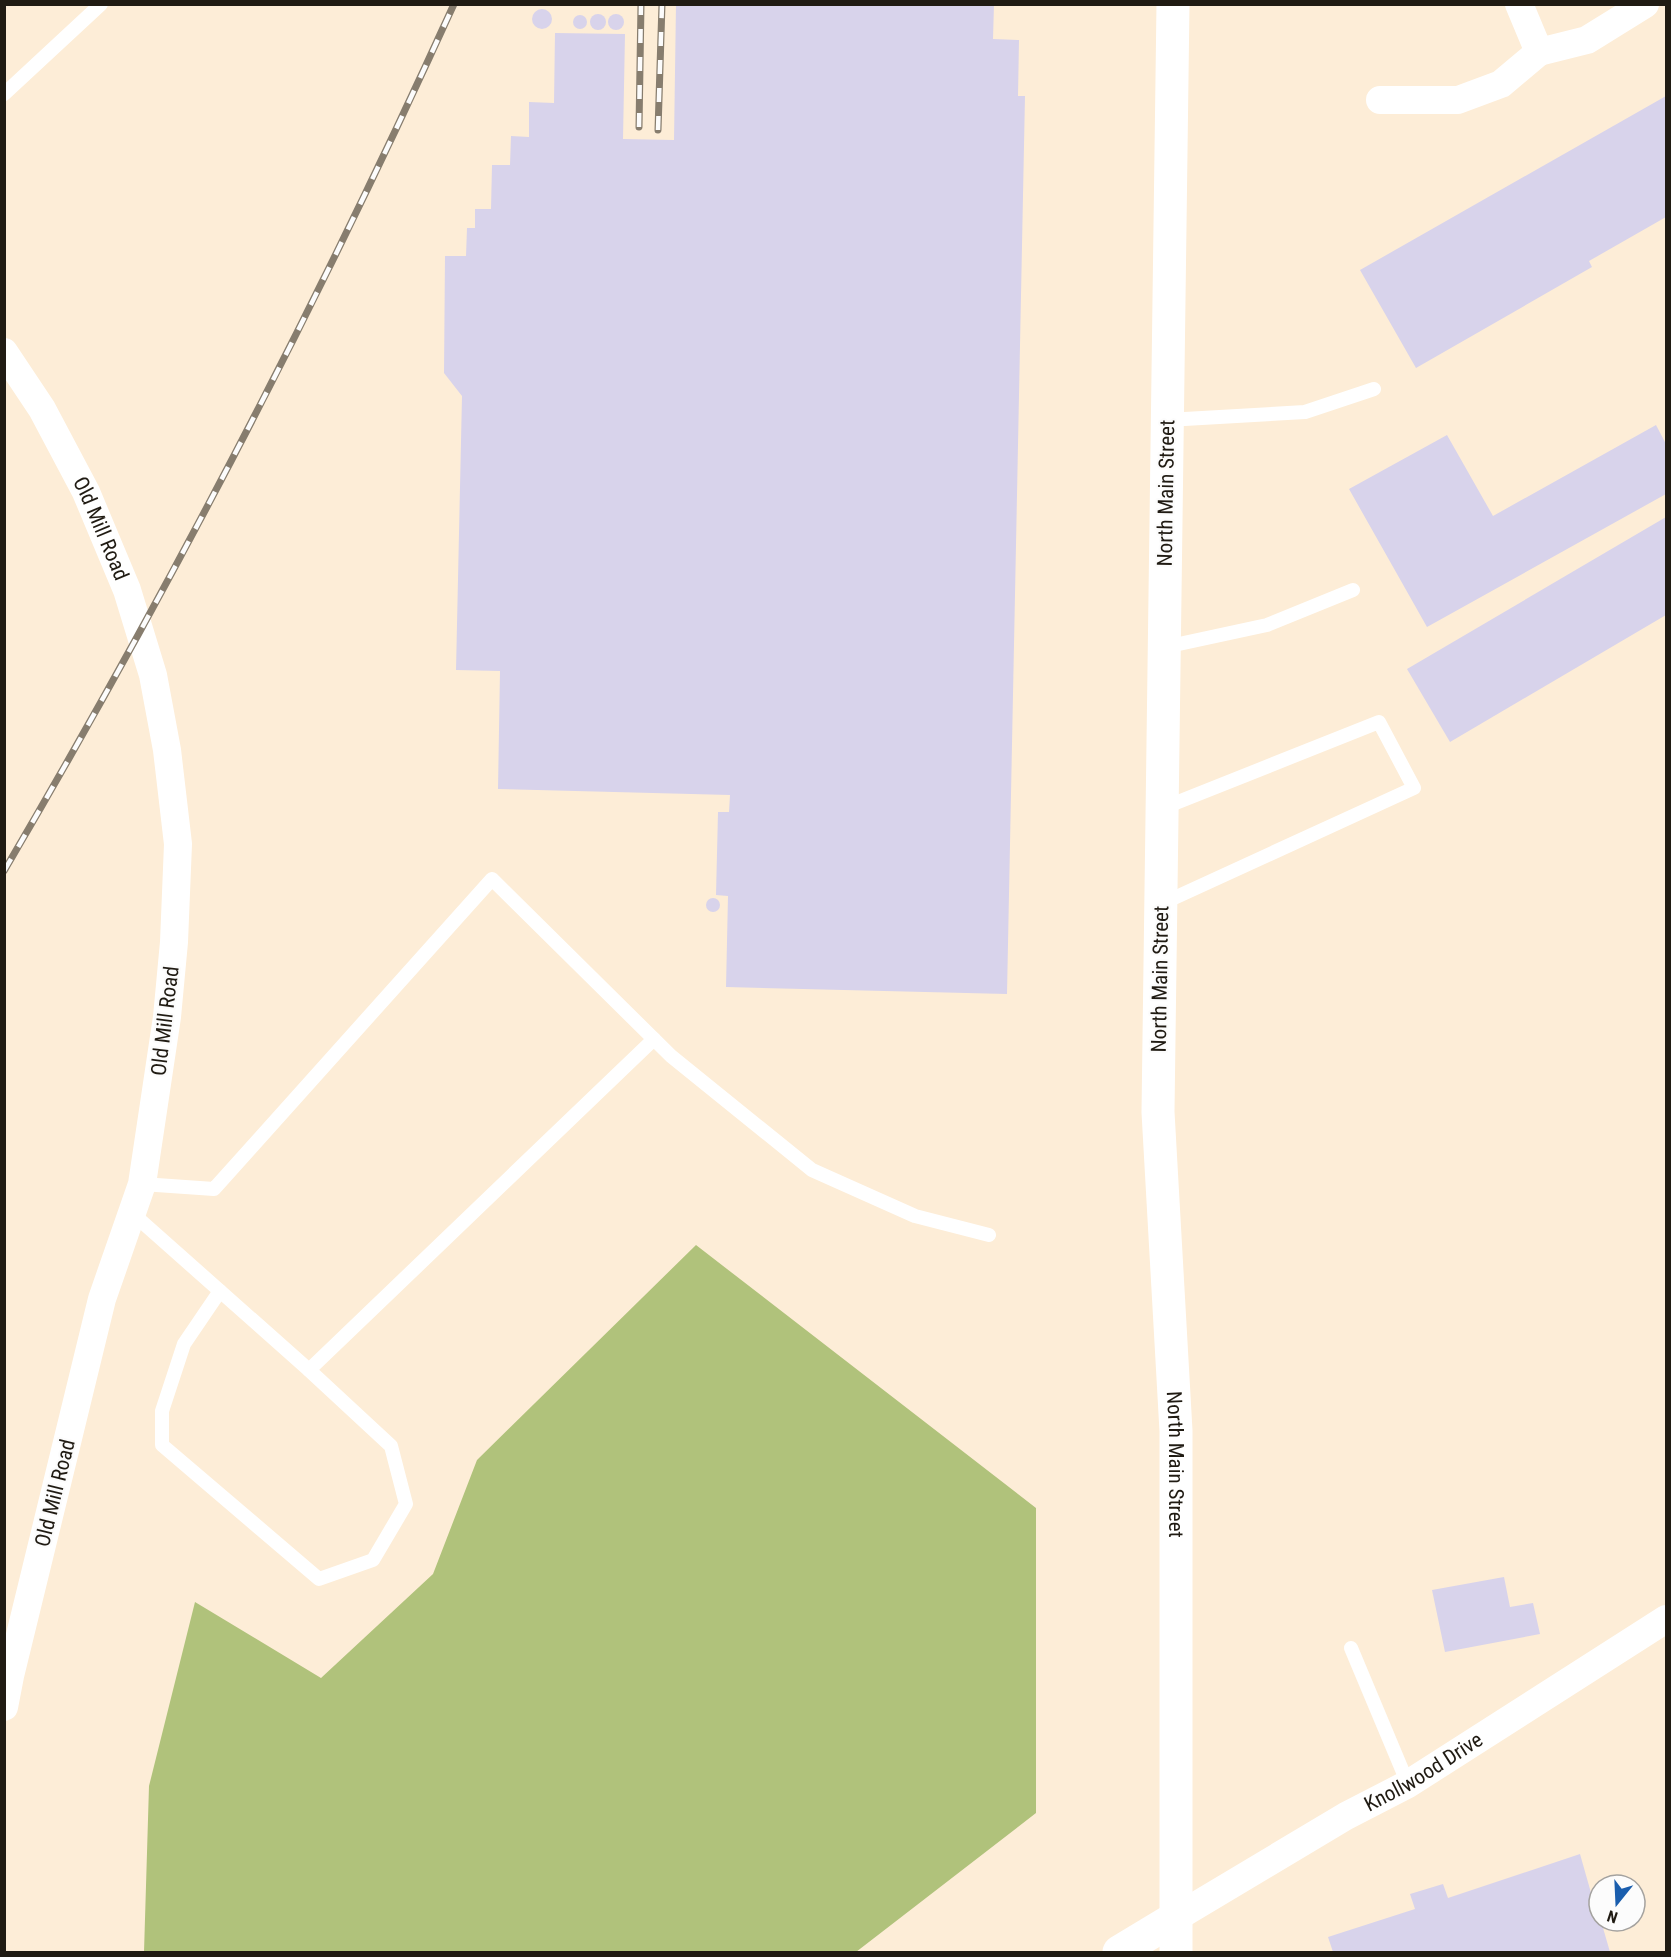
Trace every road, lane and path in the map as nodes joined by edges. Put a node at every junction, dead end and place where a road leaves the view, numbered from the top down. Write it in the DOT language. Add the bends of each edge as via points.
graph roads {
  1 [pos="101,4"];
  2 [pos="1173,4"];
  3 [pos="1519,4"];
  4 [pos="1645,4"];
  5 [pos="1539,52"];
  6 [pos="4,94"];
  7 [pos="1380,100"];
  8 [pos="4,352"];
  9 [pos="1374,389"];
  10 [pos="1167,420"];
  11 [pos="1353,590"];
  12 [pos="1165,647"];
  13 [pos="1162,808"];
  14 [pos="1161,904"];
  15 [pos="654,1039"];
  16 [pos="142,1184"];
  17 [pos="132,1213"];
  18 [pos="988,1235"];
  19 [pos="220,1291"];
  20 [pos="309,1370"];
  21 [pos="1666,1619"];
  22 [pos="1351,1647"];
  23 [pos="4,1707"];
  24 [pos="1408,1784"];
  25 [pos="1176,1917"];
  26 [pos="1119,1953"];
  27 [pos="1176,1953"];
  1 -- 6 [label="lane"];
  2 -- 10 [label="main road, North Main Street"];
  3 -- 5 [label="street"];
  4 -- 5 [label="street" via="1587,40"];
  5 -- 7 [label="street" via="1501,84 1458,100"];
  8 -- 16 [label="street, Old Mill Road" via="42,409 86,492 141,630 162,718 177,844 174,942"];
  9 -- 10 [label="lane" via="1305,412"];
  10 -- 12 [label="main road, North Main Street"];
  11 -- 12 [label="lane" via="1267,626"];
  12 -- 13 [label="main road, North Main Street"];
  13 -- 14 [label="main road, North Main Street"];
  13 -- 14 [label="lane" via="1379,722 1414,788"];
  14 -- 25 [label="main road, North Main Street" via="1158,1112 1176,1431"];
  15 -- 16 [label="lane" via="492,879 214,1189"];
  15 -- 18 [label="lane" via="812,1170 915,1216"];
  15 -- 20 [label="lane"];
  16 -- 17 [label="street, Old Mill Road"];
  17 -- 19 [label="lane"];
  17 -- 23 [label="street, Old Mill Road" via="102,1299"];
  19 -- 20 [label="lane"];
  19 -- 20 [label="lane" via="184,1344 162,1411 162,1445 319,1580 373,1560 406,1504 391,1446"];
  21 -- 24 [label="street, Knollwood Drive"];
  22 -- 24 [label="lane"];
  24 -- 25 [label="street, Knollwood Drive" via="1346,1816"];
  25 -- 26 [label="main road"];
  25 -- 27 [label="main road, North Main Street"];
}
